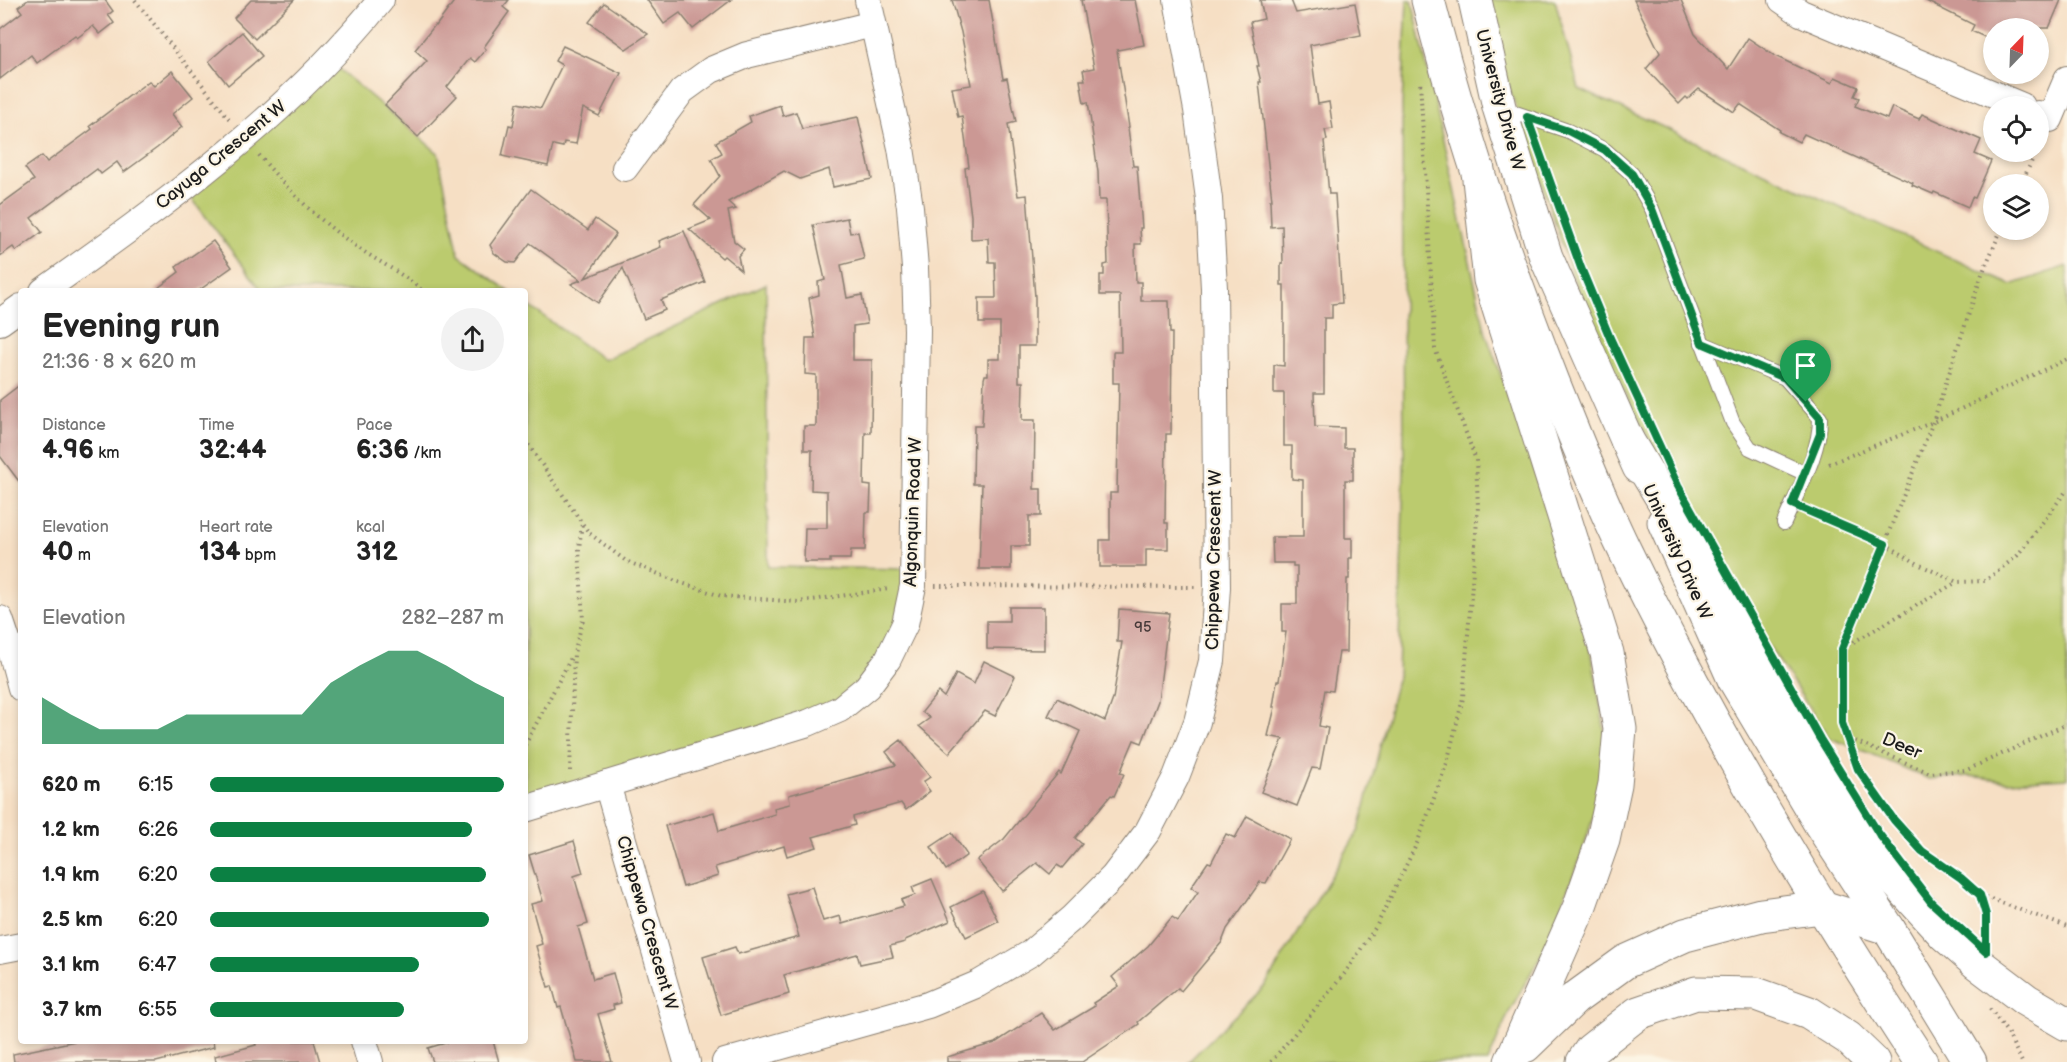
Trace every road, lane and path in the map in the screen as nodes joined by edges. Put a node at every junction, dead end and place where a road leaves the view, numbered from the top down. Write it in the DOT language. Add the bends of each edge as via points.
graph roads {
  1 [pos="135,0"];
  2 [pos="381,0"];
  3 [pos="1177,0"];
  4 [pos="1428,0"];
  5 [pos="1475,0"];
  6 [pos="1782,0"];
  7 [pos="871,12"];
  8 [pos="1419,74"];
  9 [pos="2067,80"];
  10 [pos="1998,96"];
  11 [pos="1499,107"];
  12 [pos="2049,108"];
  13 [pos="245,138"];
  14 [pos="625,168"];
  15 [pos="1478,170"];
  16 [pos="1997,240"];
  17 [pos="47,288"];
  18 [pos="420,288"];
  19 [pos="18,309"];
  20 [pos="0,322"];
  21 [pos="1702,343"];
  22 [pos="2067,359"];
  23 [pos="1933,422"];
  24 [pos="1627,440"];
  25 [pos="528,444"];
  26 [pos="1806,474"];
  27 [pos="2067,490"];
  28 [pos="1792,504"];
  29 [pos="582,523"];
  30 [pos="1784,523"];
  31 [pos="1885,544"];
  32 [pos="1957,582"];
  33 [pos="912,586"];
  34 [pos="1216,587"];
  35 [pos="0,619"];
  36 [pos="1842,649"];
  37 [pos="574,653"];
  38 [pos="17,656"];
  39 [pos="2067,724"];
  40 [pos="1845,729"];
  41 [pos="528,739"];
  42 [pos="608,784"];
  43 [pos="570,796"];
  44 [pos="528,809"];
  45 [pos="1980,895"];
  46 [pos="1822,907"];
  47 [pos="2067,927"];
  48 [pos="1888,928"];
  49 [pos="1986,943"];
  50 [pos="18,947"];
  51 [pos="0,950"];
  52 [pos="2067,1024"];
  53 [pos="365,1044"];
  54 [pos="1512,1060"];
  55 [pos="370,1062"];
  56 [pos="687,1062"];
  57 [pos="725,1062"];
  58 [pos="1271,1062"];
  59 [pos="1583,1062"];
  60 [pos="1873,1062"];
  61 [pos="1921,1062"];
  62 [pos="1970,1062"];
  1 -- 13 [label="path"];
  2 -- 13 [label="street, Cayuga Crescent W" via="291,97"];
  3 -- 34 [label="street, Chippewa Crescent W" via="1197,110 1209,210 1214,288"];
  4 -- 15 [label="main road"];
  5 -- 11 [label="main road, University Drive W"];
  6 -- 10 [label="street" via="1801,13"];
  7 -- 14 [label="street" via="711,70 682,90"];
  7 -- 33 [label="street, Algonquin Road W" via="901,148 915,268"];
  8 -- 58 [label="path" via="1436,349 1476,460 1478,507 1462,698 1447,763 1418,841 1377,925 1345,973"];
  9 -- 12 [label="street"];
  11 -- 21 [label="lane" via="1586,140 1605,150 1632,174 1652,209"];
  11 -- 24 [label="main road, University Drive W" via="1546,257"];
  13 -- 17 [label="street, Cayuga Crescent W"];
  13 -- 18 [label="path" via="313,213"];
  15 -- 46 [label="main road" via="1518,294 1624,548 1711,718"];
  15 -- 54 [label="main road" via="1491,280 1607,653 1620,729 1615,784 1603,840 1579,908"];
  16 -- 23 [label="path"];
  19 -- 20 [label="street"];
  21 -- 26 [label="lane" via="1733,423 1750,448"];
  21 -- 26 [label="lane" via="1785,378 1820,418 1820,434"];
  22 -- 23 [label="path"];
  23 -- 26 [label="path"];
  23 -- 31 [label="path"];
  24 -- 48 [label="main road, University Drive W" via="1734,680"];
  24 -- 52 [label="main road" via="1768,682 1892,877 1944,934 1977,963 2026,1000"];
  25 -- 29 [label="path"];
  26 -- 28 [label="lane"];
  27 -- 32 [label="path" via="2018,556 1985,581"];
  28 -- 30 [label="lane"];
  28 -- 31 [label="path"];
  29 -- 33 [label="path" via="626,561 721,596 798,602"];
  29 -- 37 [label="path" via="579,549 583,620"];
  31 -- 32 [label="path"];
  31 -- 36 [label="path"];
  32 -- 36 [label="path"];
  33 -- 34 [label="path"];
  33 -- 42 [label="street, Algonquin Road W" via="905,624 888,659 867,687 840,710"];
  34 -- 57 [label="street, Chippewa Crescent W" via="1212,661 1197,722 1176,777 1148,831 1113,877 1072,918 1031,952 978,984 928,1005"];
  35 -- 38 [label="street"];
  36 -- 40 [label="path"];
  37 -- 41 [label="path"];
  37 -- 43 [label="path"];
  39 -- 40 [label="path, Deer" via="1967,770 1930,773 1850,739"];
  40 -- 45 [label="path" via="1858,769 1894,820 1922,851"];
  42 -- 43 [label="street, Algonquin Road W"];
  42 -- 56 [label="street, Chippewa Crescent W"];
  43 -- 44 [label="street, Algonquin Road W"];
  45 -- 47 [label="path"];
  45 -- 49 [label="path" via="1986,915"];
  46 -- 48 [label="main road"];
  46 -- 54 [label="main road" via="1761,915 1685,935 1625,962 1574,999"];
  46 -- 61 [label="main road"];
  48 -- 62 [label="main road, University Drive W"];
  50 -- 51 [label="street"];
  53 -- 55 [label="street"];
  59 -- 60 [label="main road" via="1591,1050 1638,1012 1696,993 1756,994 1809,1013 1848,1038"];
}
